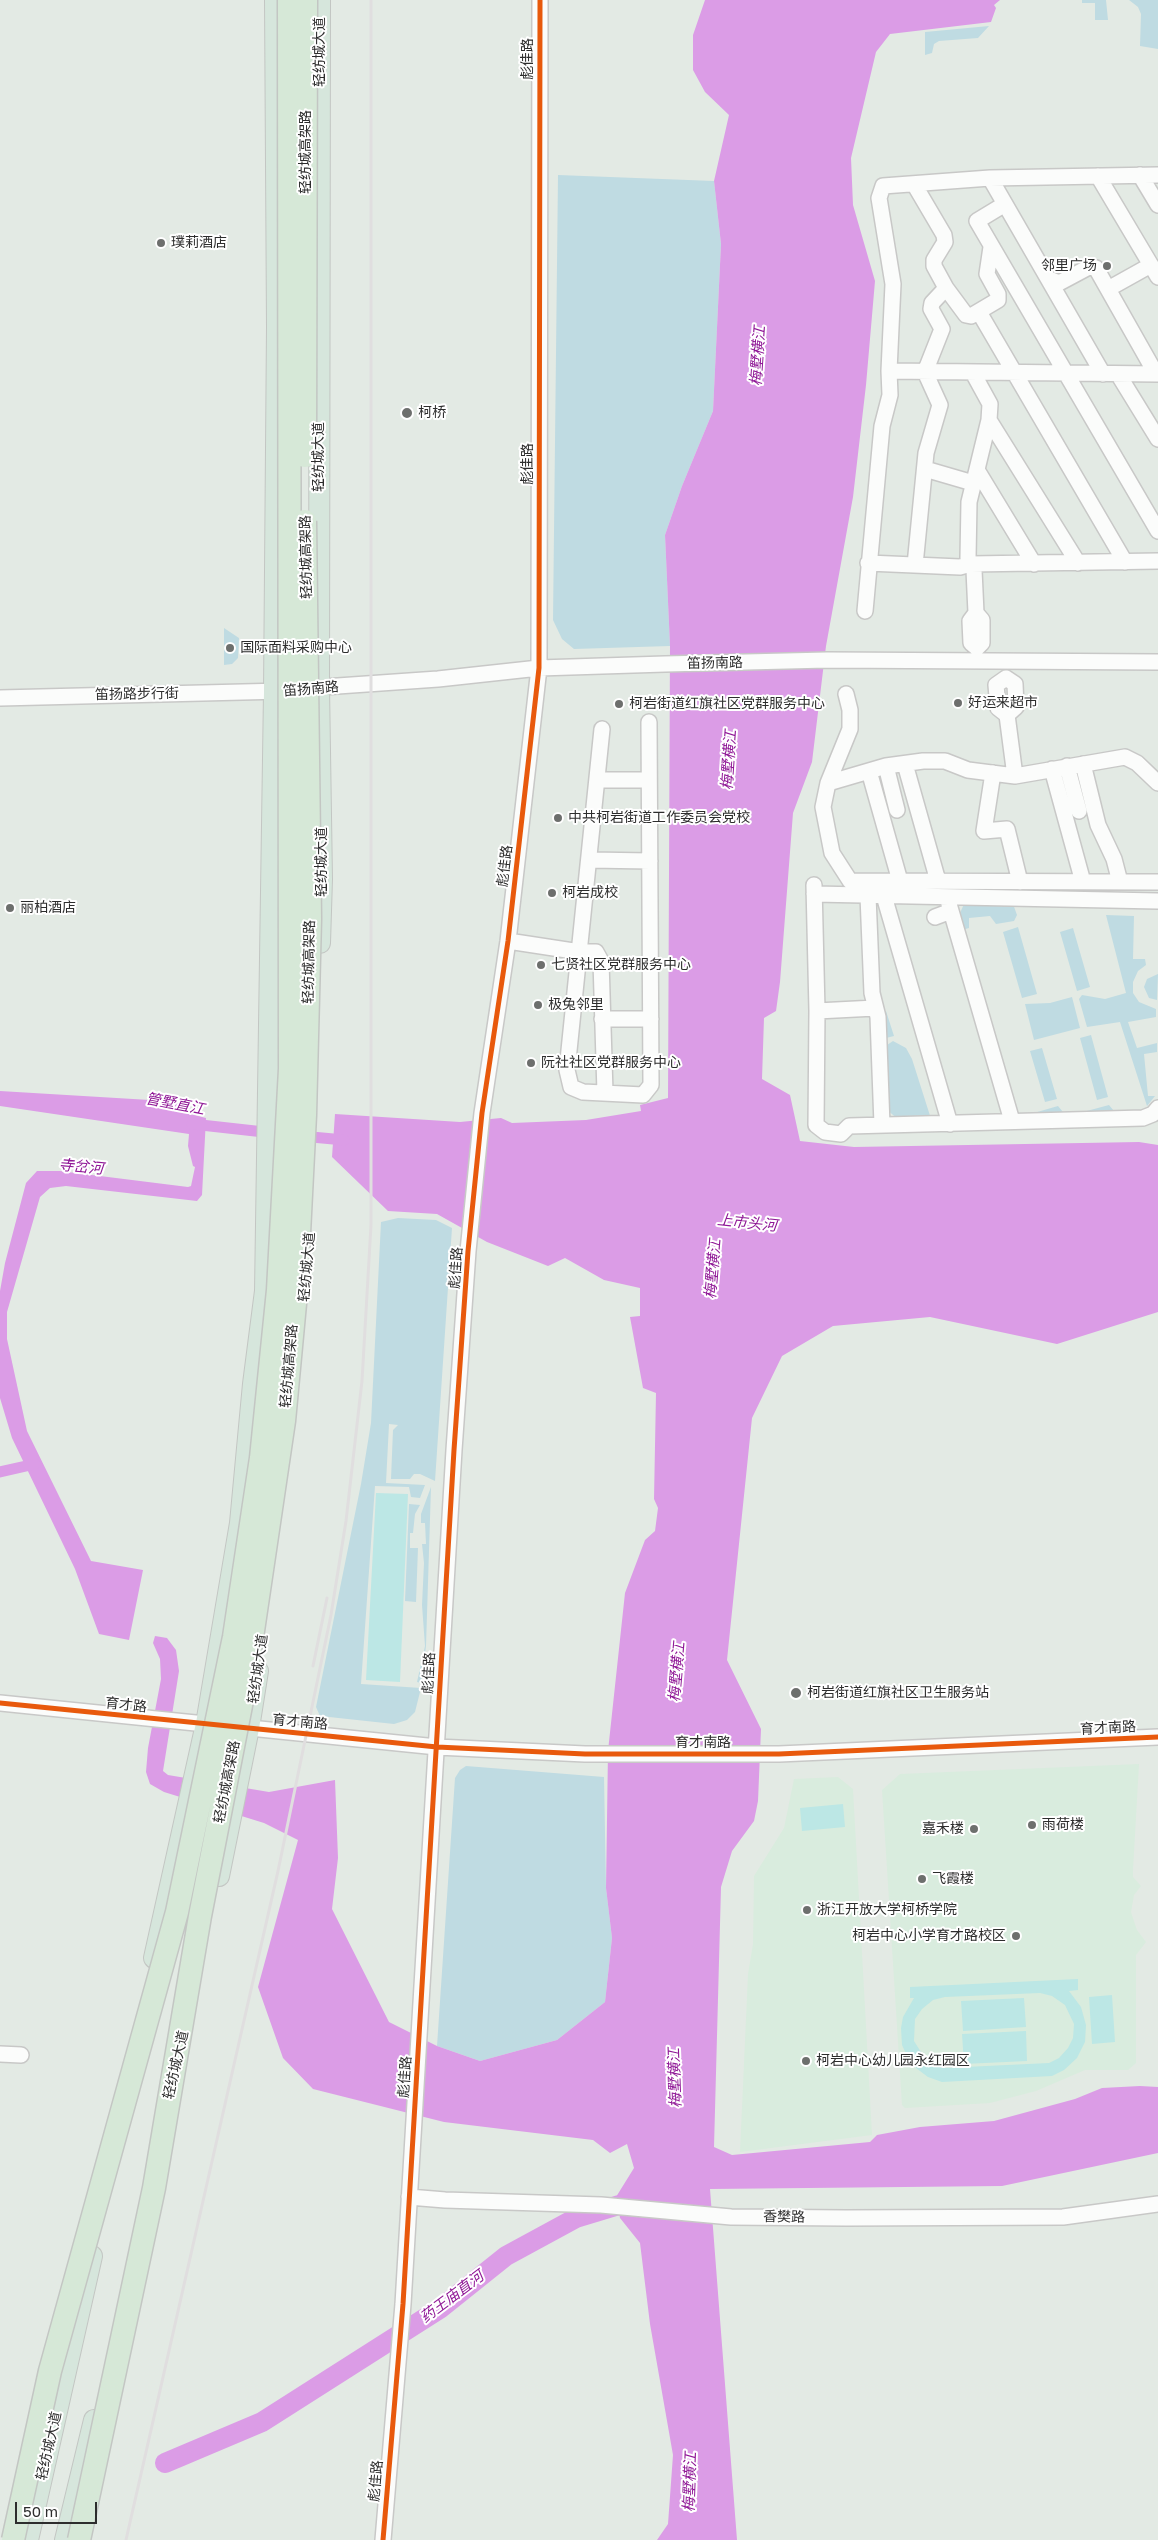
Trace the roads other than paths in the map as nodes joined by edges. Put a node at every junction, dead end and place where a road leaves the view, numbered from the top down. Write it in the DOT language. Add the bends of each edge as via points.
graph roads {
  1 [pos="275,0"];
  2 [pos="289,0"];
  3 [pos="306,0"];
  4 [pos="320,0"];
  5 [pos="540,0"];
  6 [pos="1140,175"];
  7 [pos="1098,176"];
  8 [pos="1158,176"];
  9 [pos="990,178"];
  10 [pos="914,184"];
  11 [pos="1005,204"];
  12 [pos="1158,205"];
  13 [pos="991,247"];
  14 [pos="1154,271"];
  15 [pos="1048,279"];
  16 [pos="946,288"];
  17 [pos="1108,289"];
  18 [pos="979,312"];
  19 [pos="889,371"];
  20 [pos="925,372"];
  21 [pos="973,373"];
  22 [pos="1014,373"];
  23 [pos="1064,373"];
  24 [pos="1110,374"];
  25 [pos="1157,374"];
  26 [pos="989,420"];
  27 [pos="1158,439"];
  28 [pos="925,469"];
  29 [pos="975,476"];
  30 [pos="1158,531"];
  31 [pos="1158,561"];
  32 [pos="868,562"];
  33 [pos="1125,562"];
  34 [pos="1078,563"];
  35 [pos="971,564"];
  36 [pos="1034,564"];
  37 [pos="915,565"];
  38 [pos="865,611"];
  39 [pos="977,654"];
  40 [pos="1006,661"];
  41 [pos="1158,662"];
  42 [pos="539,668"];
  43 [pos="319,687"];
  44 [pos="274,692"];
  45 [pos="846,694"];
  46 [pos="0,698"];
  47 [pos="649,722"];
  48 [pos="602,729"];
  49 [pos="905,764"];
  50 [pos="1083,764"];
  51 [pos="886,766"];
  52 [pos="1060,768"];
  53 [pos="868,771"];
  54 [pos="993,773"];
  55 [pos="1015,776"];
  56 [pos="597,780"];
  57 [pos="650,780"];
  58 [pos="828,783"];
  59 [pos="1158,783"];
  60 [pos="897,810"];
  61 [pos="1079,811"];
  62 [pos="590,860"];
  63 [pos="650,861"];
  64 [pos="900,881"];
  65 [pos="938,881"];
  66 [pos="1020,882"];
  67 [pos="1083,882"];
  68 [pos="1120,882"];
  69 [pos="1158,882"];
  70 [pos="868,896"];
  71 [pos="884,896"];
  72 [pos="1158,900"];
  73 [pos="949,904"];
  74 [pos="934,917"];
  75 [pos="508,942"];
  76 [pos="580,952"];
  77 [pos="875,1008"];
  78 [pos="818,1011"];
  79 [pos="602,1019"];
  80 [pos="651,1019"];
  81 [pos="605,1093"];
  82 [pos="1158,1108"];
  83 [pos="1012,1122"];
  84 [pos="950,1124"];
  85 [pos="882,1125"];
  86 [pos="0,1703"];
  87 [pos="206,1724"];
  88 [pos="250,1728"];
  89 [pos="1158,1737"];
  90 [pos="437,1747"];
  91 [pos="0,2054"];
  92 [pos="21,2055"];
  93 [pos="409,2197"];
  94 [pos="1158,2204"];
  95 [pos="12,2540"];
  96 [pos="28,2540"];
  97 [pos="65,2540"];
  98 [pos="80,2540"];
  99 [pos="382,2540"];
  1 -- 44 [label="main road, 轻纺城大道"];
  2 -- 95 [label="highway, 轻纺城高架路, bridge" via="290,1069 278,1290 261,1458 234,1637 177,1912 50,2371"];
  3 -- 98 [label="highway, 轻纺城高架路, bridge" via="305,525 310,919 296,1293 284,1421 245,1685 200,1916 154,2188"];
  4 -- 43 [label="main road, 轻纺城大道"];
  5 -- 42 [label="street, 彪佳路"];
  6 -- 7 [label="street"];
  6 -- 8 [label="street"];
  6 -- 12 [label="street"];
  7 -- 9 [label="street"];
  7 -- 14 [label="street"];
  9 -- 10 [label="street"];
  9 -- 11 [label="street"];
  10 -- 16 [label="street" via="944,235 945,242 934,266"];
  10 -- 19 [label="street" via="883,186 878,198 893,284"];
  11 -- 13 [label="street" via="977,221"];
  11 -- 15 [label="street"];
  13 -- 18 [label="street" via="986,274 998,294 998,300"];
  13 -- 23 [label="street"];
  14 -- 17 [label="street"];
  15 -- 17 [label="street" via="1059,283 1089,267 1096,268"];
  15 -- 24 [label="street"];
  16 -- 18 [label="street" via="966,315"];
  16 -- 20 [label="street" via="932,303 931,310 942,329"];
  17 -- 25 [label="street"];
  18 -- 22 [label="street"];
  19 -- 20 [label="street"];
  19 -- 32 [label="street" via="890,395 882,426"];
  20 -- 21 [label="street"];
  20 -- 28 [label="street" via="940,405 926,452"];
  21 -- 22 [label="street"];
  21 -- 26 [label="street" via="990,404"];
  22 -- 23 [label="street"];
  22 -- 33 [label="street"];
  23 -- 24 [label="street"];
  23 -- 30 [label="street"];
  24 -- 25 [label="street"];
  24 -- 27 [label="street"];
  26 -- 29 [label="street"];
  26 -- 34 [label="street"];
  28 -- 29 [label="street"];
  28 -- 37 [label="street"];
  29 -- 35 [label="street" via="969,502 968,558"];
  29 -- 36 [label="street"];
  31 -- 33 [label="street"];
  32 -- 37 [label="street"];
  32 -- 38 [label="street"];
  33 -- 34 [label="street"];
  34 -- 36 [label="street"];
  35 -- 36 [label="street"];
  35 -- 37 [label="street" via="960,567"];
  35 -- 39 [label="street" via="976,613 982,620 982,643"];
  39 -- 40 [label="street, 笛扬南路"];
  39 -- 42 [label="street, 笛扬南路"];
  40 -- 41 [label="street, 笛扬南路"];
  40 -- 55 [label="street" via="1006,678 996,685 998,708 1007,715"];
  42 -- 43 [label="street, 笛扬南路"];
  42 -- 75 [label="street, 彪佳路"];
  43 -- 44 [label="street, 笛扬南路"];
  43 -- 88 [label="main road, 轻纺城大道" via="322,879 309,1255 277,1542"];
  44 -- 46 [label="street, 笛扬路步行街"];
  44 -- 87 [label="main road, 轻纺城大道" via="265,1291 240,1523"];
  45 -- 58 [label="street" via="850,729"];
  47 -- 57 [label="street"];
  48 -- 56 [label="street"];
  49 -- 51 [label="street"];
  49 -- 54 [label="street" via="945,761 968,770"];
  49 -- 65 [label="street"];
  50 -- 52 [label="street"];
  50 -- 59 [label="street" via="1125,757 1137,763"];
  50 -- 68 [label="street" via="1098,825 1114,859"];
  51 -- 53 [label="street"];
  51 -- 60 [label="street"];
  52 -- 55 [label="street"];
  52 -- 61 [label="street"];
  52 -- 67 [label="street"];
  53 -- 58 [label="street"];
  53 -- 64 [label="street"];
  54 -- 55 [label="street"];
  54 -- 66 [label="street" via="984,831 1007,829"];
  56 -- 57 [label="street"];
  56 -- 62 [label="street"];
  57 -- 63 [label="street"];
  58 -- 64 [label="street" via="823,807 832,853 850,881"];
  62 -- 63 [label="street"];
  62 -- 76 [label="street"];
  63 -- 80 [label="street"];
  64 -- 65 [label="street"];
  65 -- 66 [label="street"];
  66 -- 67 [label="street"];
  67 -- 68 [label="street"];
  68 -- 69 [label="street"];
  70 -- 71 [label="street"];
  70 -- 77 [label="street"];
  70 -- 78 [label="street" via="814,890"];
  71 -- 73 [label="street"];
  71 -- 84 [label="street"];
  72 -- 73 [label="street"];
  73 -- 74 [label="street"];
  73 -- 83 [label="street"];
  75 -- 76 [label="street"];
  75 -- 90 [label="street, 彪佳路" via="482,1114 468,1251"];
  76 -- 79 [label="street" via="596,952 601,961"];
  76 -- 81 [label="street" via="567,1070 571,1087 583,1092"];
  77 -- 78 [label="street"];
  77 -- 85 [label="street"];
  78 -- 85 [label="street" via="816,1124 825,1132 841,1134 849,1126"];
  79 -- 80 [label="street"];
  79 -- 81 [label="street"];
  80 -- 81 [label="street" via="651,1085 643,1095"];
  82 -- 83 [label="street" via="1143,1118"];
  83 -- 84 [label="street"];
  84 -- 85 [label="street"];
  86 -- 87 [label="street, 育才路"];
  87 -- 88 [label="street, 育才路"];
  87 -- 96 [label="main road, 轻纺城大道"];
  88 -- 90 [label="street, 育才南路"];
  88 -- 97 [label="main road, 轻纺城大道" via="124,2296"];
  89 -- 90 [label="street, 育才南路" via="779,1754 585,1754"];
  90 -- 93 [label="street, 彪佳路"];
  91 -- 92 [label="street"];
  93 -- 94 [label="street, 香樊路" via="601,2205 731,2217 1064,2217"];
  93 -- 99 [label="street, 彪佳路"];
}
